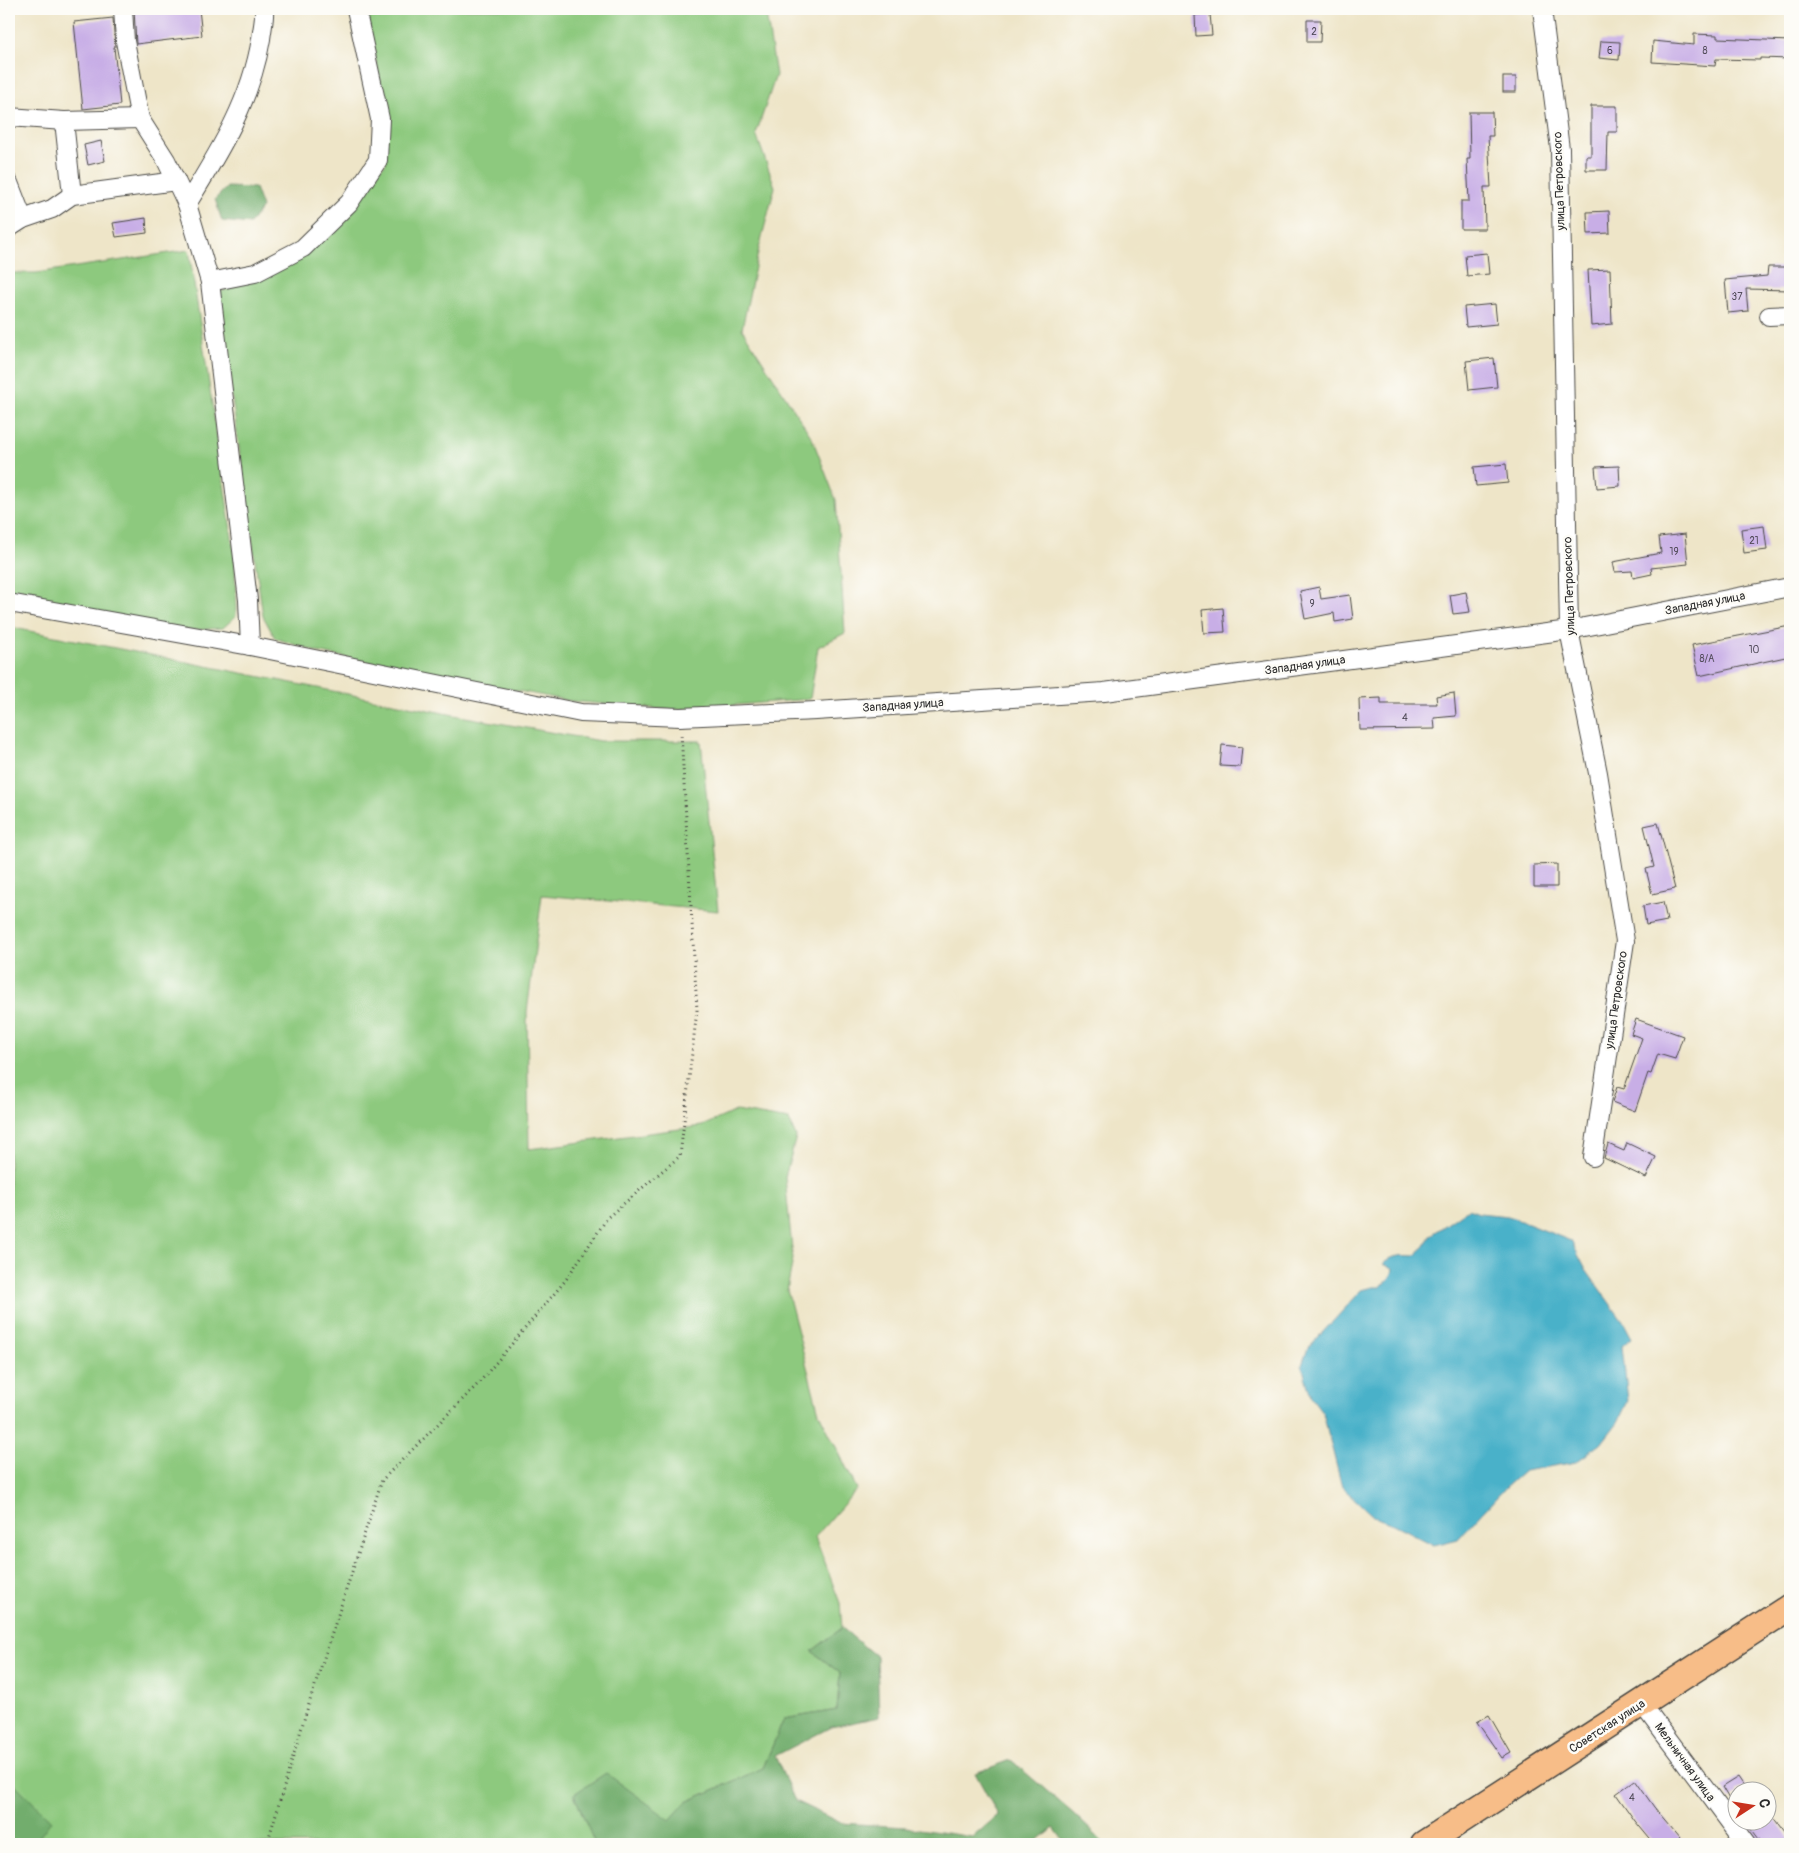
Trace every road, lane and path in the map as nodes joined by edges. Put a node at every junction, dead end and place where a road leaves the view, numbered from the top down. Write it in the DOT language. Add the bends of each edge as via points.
graph roads {
  1 [pos="123,9"];
  2 [pos="264,9"];
  3 [pos="356,9"];
  4 [pos="1542,9"];
  5 [pos="9,117"];
  6 [pos="140,119"];
  7 [pos="64,121"];
  8 [pos="176,181"];
  9 [pos="9,183"];
  10 [pos="72,195"];
  11 [pos="187,204"];
  12 [pos="16,224"];
  13 [pos="210,282"];
  14 [pos="1790,315"];
  15 [pos="1768,316"];
  16 [pos="1790,587"];
  17 [pos="9,603"];
  18 [pos="1569,630"];
  19 [pos="250,646"];
  20 [pos="680,717"];
  21 [pos="1593,1157"];
  22 [pos="1790,1607"];
  23 [pos="1642,1704"];
  24 [pos="267,1844"];
  25 [pos="1424,1844"];
  26 [pos="1746,1844"];
  1 -- 6 [label="street" via="125,41"];
  2 -- 11 [label="street" via="258,59 246,96 227,138"];
  3 -- 13 [label="street" via="380,119 378,160 349,203 303,248 255,273"];
  4 -- 18 [label="street, улица Петровского" via="1560,149"];
  5 -- 7 [label="street"];
  6 -- 7 [label="street"];
  6 -- 8 [label="street"];
  7 -- 10 [label="street"];
  8 -- 10 [label="street"];
  8 -- 11 [label="street"];
  9 -- 12 [label="street"];
  10 -- 12 [label="street" via="52,209"];
  11 -- 13 [label="street"];
  13 -- 19 [label="street" via="248,600"];
  14 -- 15 [label="street"];
  16 -- 18 [label="street, Западная улица"];
  17 -- 19 [label="street, Западная улица"];
  18 -- 20 [label="street, Западная улица" via="1104,692"];
  18 -- 21 [label="street, улица Петровского" via="1598,773 1625,941"];
  19 -- 20 [label="street, Западная улица" via="581,713"];
  20 -- 24 [label="path" via="697,1010 680,1156 608,1217 565,1281 478,1384 382,1480"];
  22 -- 23 [label="highway, Советская улица"];
  23 -- 25 [label="highway, Советская улица"];
  23 -- 26 [label="street, Мельничная улица"];
}
